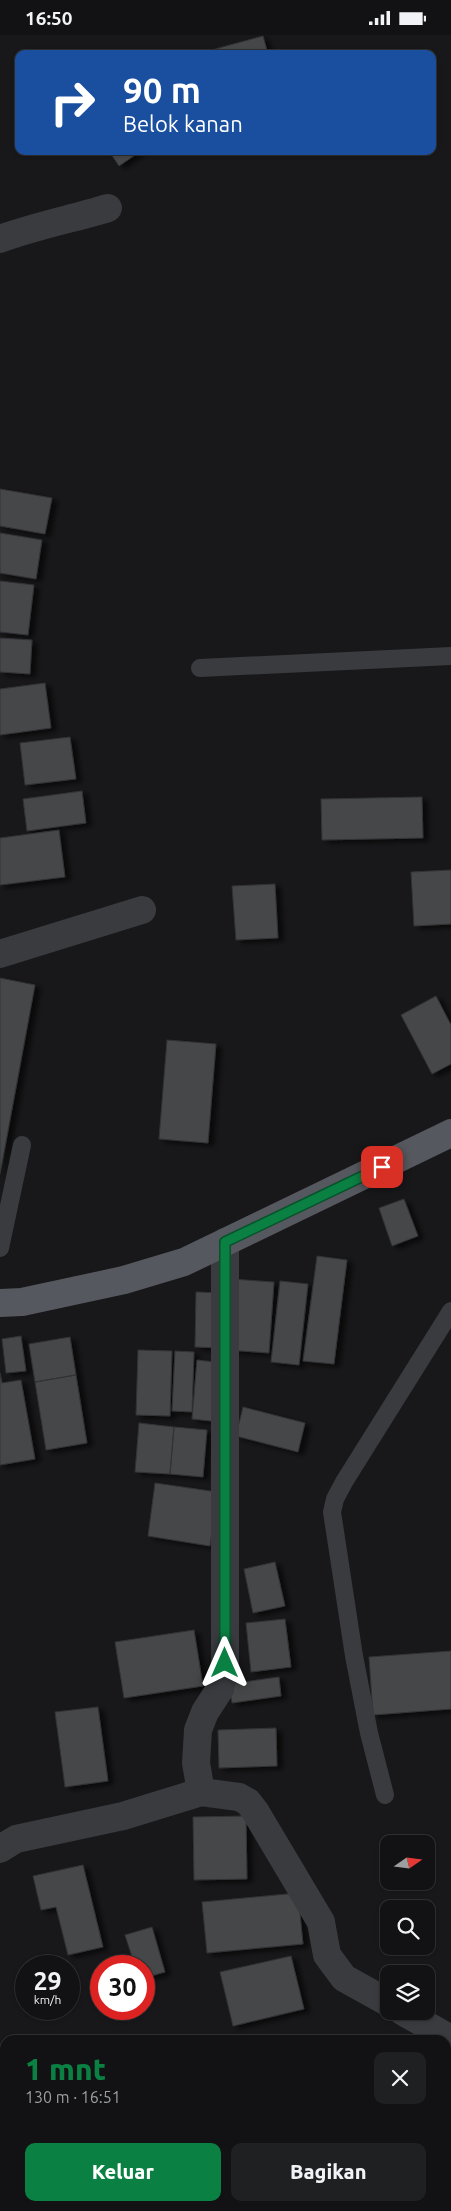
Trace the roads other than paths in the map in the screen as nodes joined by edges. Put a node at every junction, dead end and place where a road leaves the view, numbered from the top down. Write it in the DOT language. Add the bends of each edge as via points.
graph roads {
  1 [pos="108,208"];
  2 [pos="0,239"];
  3 [pos="451,655"];
  4 [pos="200,668"];
  5 [pos="142,910"];
  6 [pos="0,954"];
  7 [pos="451,1133"];
  8 [pos="22,1145"];
  9 [pos="225,1242"];
  10 [pos="0,1248"];
  11 [pos="0,1303"];
  12 [pos="451,1311"];
  13 [pos="200,1792"];
  14 [pos="385,1795"];
  15 [pos="5,1839"];
  16 [pos="380,1998"];
  17 [pos="418,2020"];
  18 [pos="444,2035"];
  1 -- 2 [label="street" via="32,227"];
  3 -- 4 [label="lane"];
  5 -- 6 [label="street"];
  7 -- 9 [label="main road"];
  8 -- 10 [label="lane"];
  9 -- 11 [label="main road" via="184,1262 124,1280 22,1302"];
  9 -- 13 [label="street" via="225,1663 220,1689 205,1711 198,1730 196,1763"];
  12 -- 14 [label="lane" via="344,1482 332,1512 361,1695"];
  13 -- 15 [label="street" via="123,1816"];
  13 -- 16 [label="street" via="239,1797 248,1802 321,1922 327,1955 344,1978"];
  17 -- 18 [label="street"];
}
